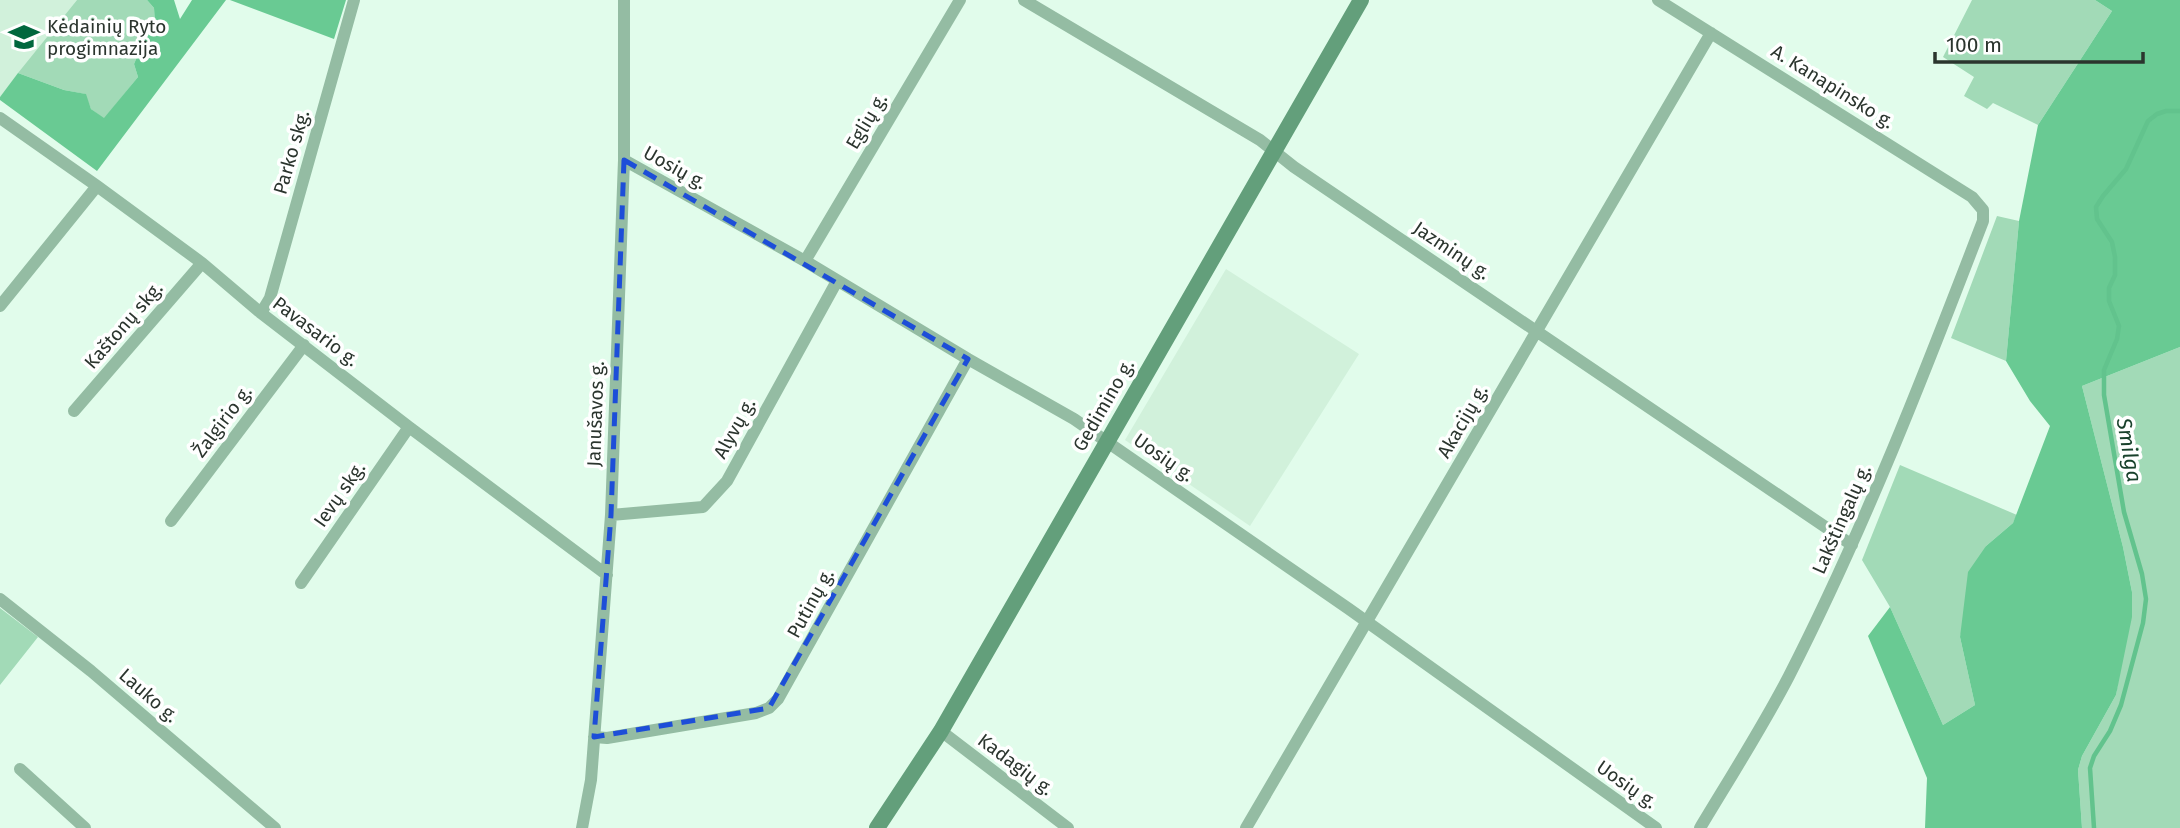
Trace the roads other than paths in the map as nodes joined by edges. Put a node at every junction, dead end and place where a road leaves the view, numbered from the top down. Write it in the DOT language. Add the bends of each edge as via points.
graph roads {
  1 [pos="354,0"];
  2 [pos="624,0"];
  3 [pos="960,0"];
  4 [pos="1024,0"];
  5 [pos="1361,0"];
  6 [pos="1658,0"];
  7 [pos="1711,33"];
  8 [pos="0,118"];
  9 [pos="1274,150"];
  10 [pos="624,160"];
  11 [pos="97,186"];
  12 [pos="1983,210"];
  13 [pos="805,261"];
  14 [pos="202,263"];
  15 [pos="837,281"];
  16 [pos="0,306"];
  17 [pos="261,313"];
  18 [pos="1537,330"];
  19 [pos="304,345"];
  20 [pos="968,359"];
  21 [pos="74,411"];
  22 [pos="409,428"];
  23 [pos="1107,440"];
  24 [pos="611,515"];
  25 [pos="171,521"];
  26 [pos="1852,545"];
  27 [pos="607,575"];
  28 [pos="301,583"];
  29 [pos="0,599"];
  30 [pos="1367,622"];
  31 [pos="941,731"];
  32 [pos="594,737"];
  33 [pos="20,769"];
  34 [pos="270,826"];
  35 [pos="85,828"];
  36 [pos="582,828"];
  37 [pos="877,828"];
  38 [pos="1069,828"];
  39 [pos="1246,828"];
  40 [pos="1656,828"];
  41 [pos="1700,828"];
  1 -- 17 [label="street, Parko skg." via="270,298"];
  2 -- 10 [label="street, Janušavos g."];
  3 -- 13 [label="street, Eglių g."];
  4 -- 9 [label="street, Jazminų g."];
  5 -- 9 [label="main road, Gedimino g."];
  6 -- 7 [label="street, A. Kanapinsko g."];
  7 -- 12 [label="street, A. Kanapinsko g." via="1972,197"];
  7 -- 18 [label="street, Akacijų g."];
  8 -- 11 [label="street, Pavasario g."];
  9 -- 18 [label="street, Jazminų g."];
  9 -- 23 [label="main road, Gedimino g."];
  10 -- 13 [label="street, Uosių g."];
  10 -- 24 [label="street, Janušavos g."];
  11 -- 14 [label="street, Pavasario g."];
  11 -- 16 [label="street"];
  12 -- 26 [label="street, Lakštingalų g." via="1983,221 1925,370"];
  13 -- 15 [label="street, Uosių g."];
  14 -- 17 [label="street, Pavasario g."];
  14 -- 21 [label="street, Kaštonų skg."];
  15 -- 20 [label="street, Uosių g."];
  15 -- 24 [label="street, Alyvų g." via="727,481 703,507"];
  17 -- 19 [label="street, Pavasario g."];
  18 -- 26 [label="street, Jazminų g."];
  18 -- 30 [label="street, Akacijų g."];
  19 -- 22 [label="street, Pavasario g."];
  19 -- 25 [label="street, Žalgirio g."];
  20 -- 23 [label="street, Uosių g."];
  20 -- 32 [label="street, Putinų g." via="778,699 756,713"];
  22 -- 27 [label="street, Pavasario g."];
  22 -- 28 [label="street, Ievų skg."];
  23 -- 30 [label="street, Uosių g."];
  23 -- 31 [label="main road, Gedimino g."];
  24 -- 27 [label="street, Janušavos g."];
  26 -- 41 [label="street, Lakštingalų g." via="1771,710"];
  27 -- 32 [label="street, Janušavos g."];
  29 -- 34 [label="street, Lauko g."];
  30 -- 39 [label="street, Akacijų g."];
  30 -- 40 [label="street, Uosių g."];
  31 -- 37 [label="main road, Gedimino g."];
  31 -- 38 [label="street, Kadagių g."];
  32 -- 36 [label="street, Janušavos g."];
  33 -- 35 [label="street"];
}
